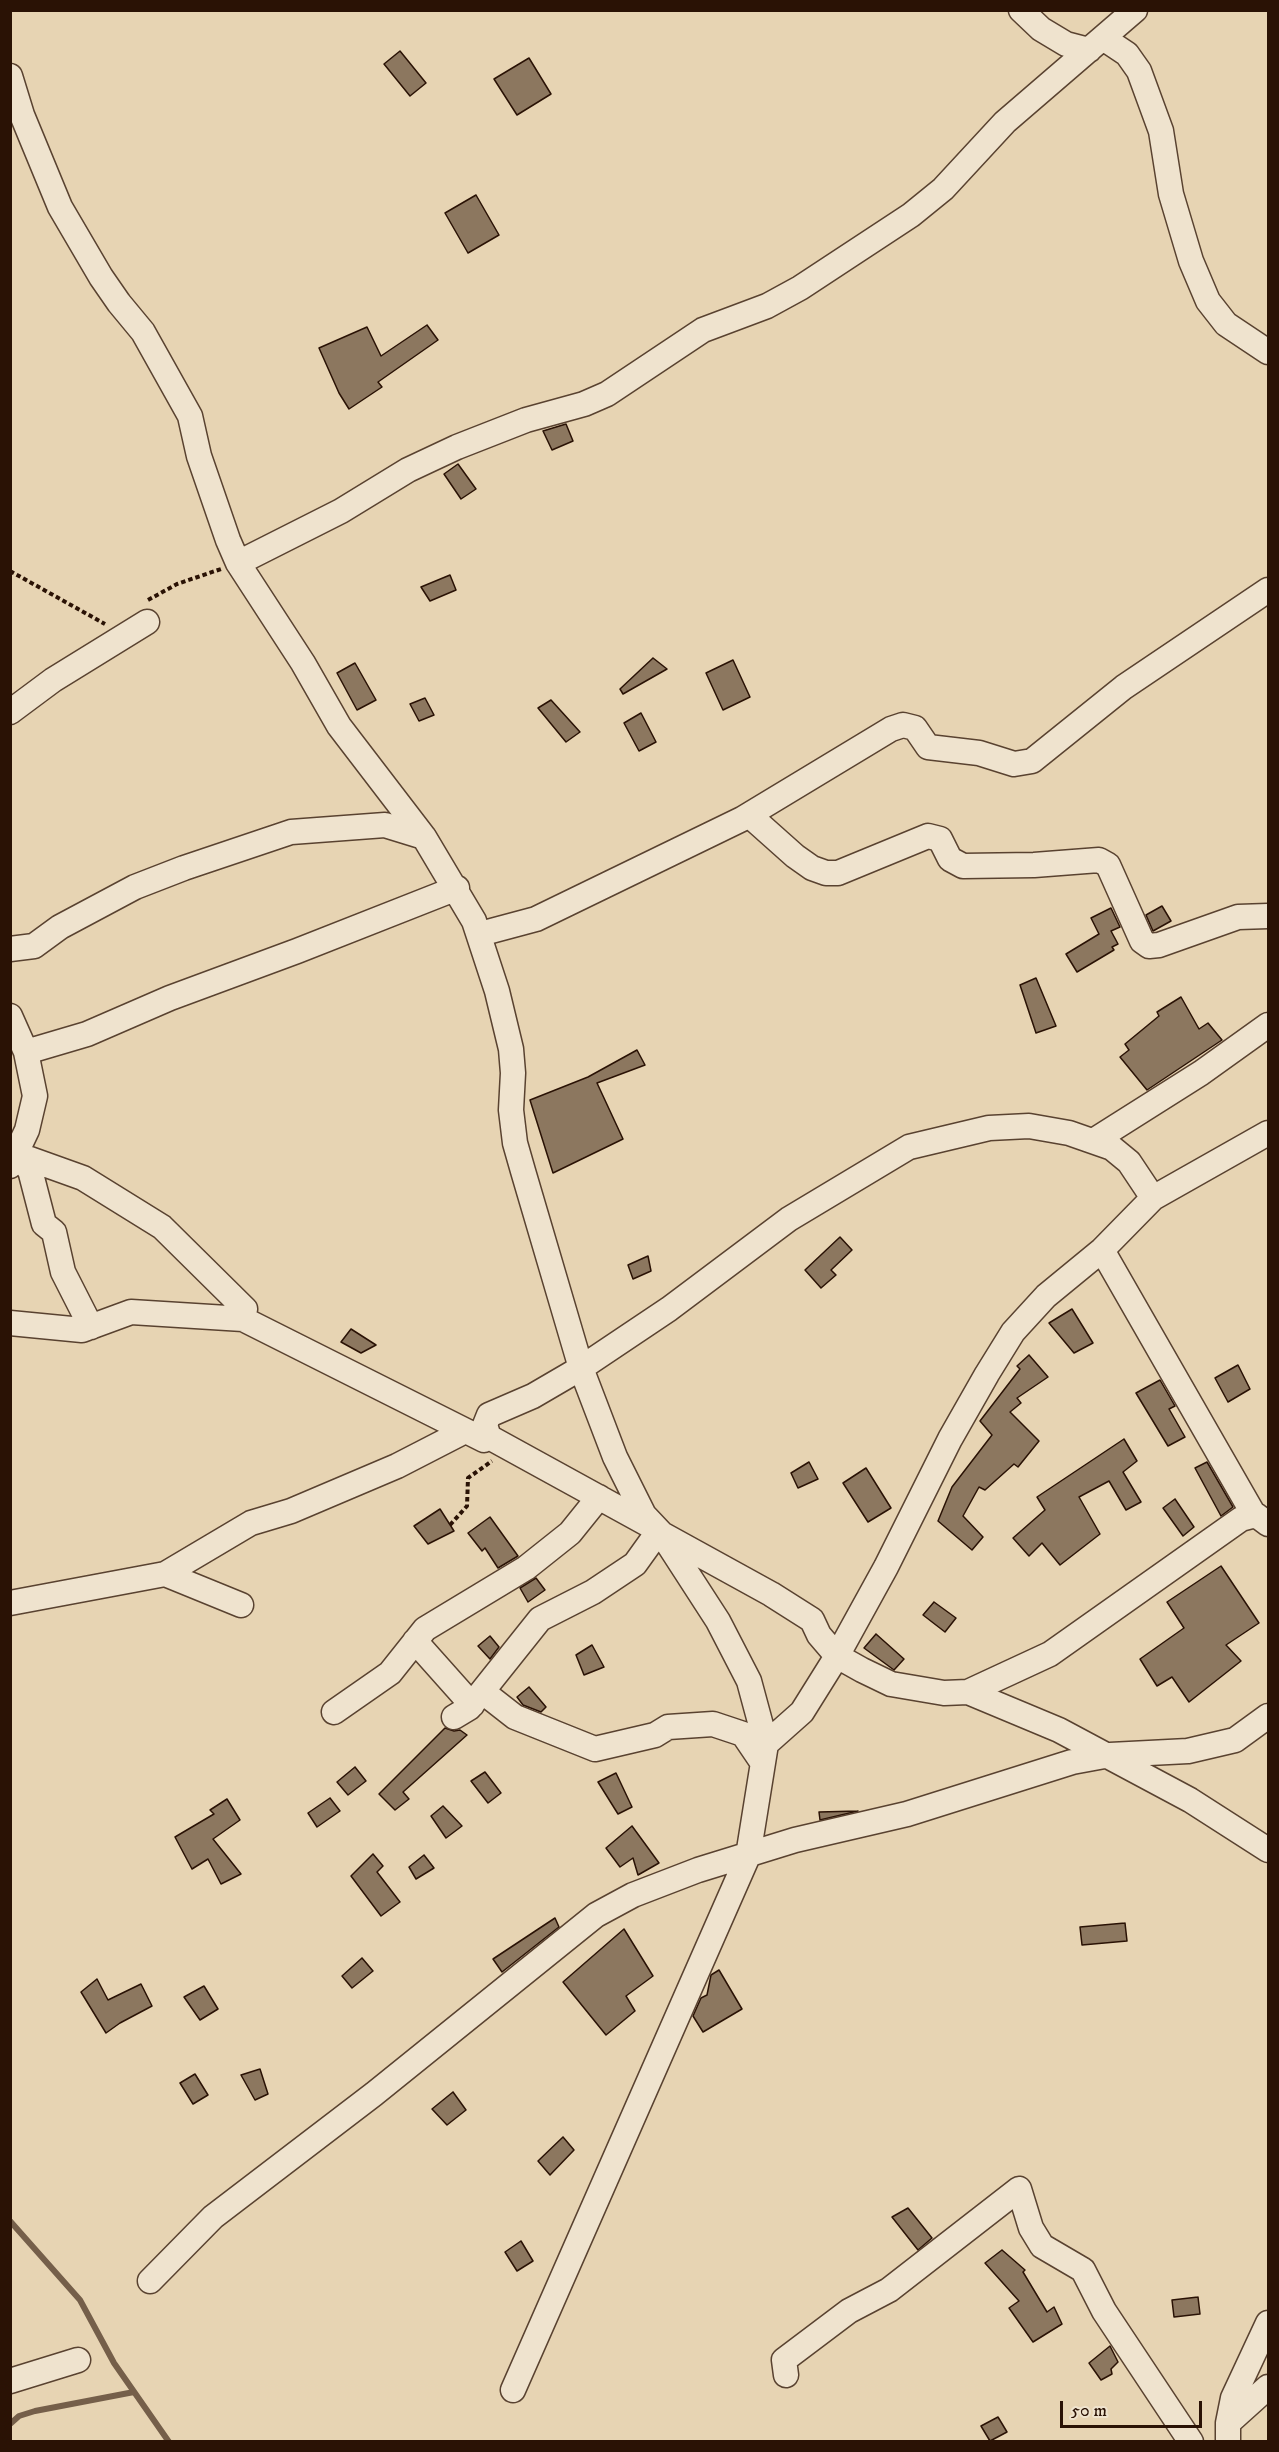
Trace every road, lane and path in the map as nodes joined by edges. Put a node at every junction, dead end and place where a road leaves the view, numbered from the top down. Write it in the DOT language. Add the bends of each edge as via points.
graph roads {
  1 [pos="1021,10"];
  2 [pos="1135,10"];
  3 [pos="1096,44"];
  4 [pos="10,76"];
  5 [pos="1269,352"];
  6 [pos="238,563"];
  7 [pos="10,570"];
  8 [pos="1269,590"];
  9 [pos="147,611"];
  10 [pos="116,619"];
  11 [pos="10,712"];
  12 [pos="749,815"];
  13 [pos="424,837"];
  14 [pos="457,888"];
  15 [pos="1269,916"];
  16 [pos="480,934"];
  17 [pos="10,950"];
  18 [pos="10,1017"];
  19 [pos="1269,1025"];
  20 [pos="27,1052"];
  21 [pos="1269,1133"];
  22 [pos="1095,1140"];
  23 [pos="13,1160"];
  24 [pos="1152,1198"];
  25 [pos="1102,1250"];
  26 [pos="243,1319"];
  27 [pos="10,1323"];
  28 [pos="91,1327"];
  29 [pos="581,1368"];
  30 [pos="465,1431"];
  31 [pos="499,1442"];
  32 [pos="598,1497"];
  33 [pos="1261,1519"];
  34 [pos="450,1526"];
  35 [pos="658,1531"];
  36 [pos="165,1574"];
  37 [pos="10,1603"];
  38 [pos="241,1605"];
  39 [pos="415,1641"];
  40 [pos="837,1656"];
  41 [pos="968,1692"];
  42 [pos="470,1705"];
  43 [pos="334,1712"];
  44 [pos="1269,1716"];
  45 [pos="764,1753"];
  46 [pos="1110,1755"];
  47 [pos="748,1856"];
  48 [pos="1268,1857"];
  49 [pos="150,2281"];
  50 [pos="1269,2323"];
  51 [pos="78,2360"];
  52 [pos="786,2375"];
  53 [pos="10,2380"];
  54 [pos="1269,2387"];
  55 [pos="513,2390"];
  56 [pos="1228,2432"];
  57 [pos="1191,2442"];
  1 -- 3 [label="street" via="1058,39"];
  2 -- 3 [label="street"];
  3 -- 5 [label="street" via="1127,54 1139,71 1161,131 1172,194 1191,261 1208,301 1226,324"];
  3 -- 6 [label="street" via="1005,122 943,189 911,215 800,288 767,306 703,330 607,394 457,447"];
  4 -- 6 [label="street" via="60,207 101,277 143,332 190,416 199,456"];
  6 -- 9 [label="path" via="177,584"];
  6 -- 13 [label="street" via="339,726"];
  7 -- 10 [label="path" via="105,625"];
  8 -- 12 [label="street" via="1124,687 1032,761 1014,764 979,753 928,747 915,728 903,725"];
  9 -- 11 [label="street"];
  12 -- 15 [label="street" via="795,856 826,873 838,873 928,836 940,839 950,859 963,866 1099,860 1107,865 1142,941 1149,946 1238,917"];
  12 -- 16 [label="street" via="545,915"];
  13 -- 14 [label="street"];
  13 -- 17 [label="street" via="385,825 291,832 135,887 60,927 34,946"];
  14 -- 16 [label="street"];
  14 -- 20 [label="street" via="170,998 87,1034"];
  16 -- 29 [label="street" via="511,1049 511,1110 516,1143"];
  18 -- 20 [label="street"];
  19 -- 22 [label="street"];
  20 -- 23 [label="street" via="35,1096 27,1130"];
  21 -- 24 [label="street"];
  22 -- 24 [label="street" via="1129,1162"];
  22 -- 29 [label="street" via="1029,1126 989,1128 909,1147 789,1219 669,1309"];
  23 -- 26 [label="street" via="83,1178 162,1227 245,1309"];
  23 -- 28 [label="street" via="30,1170 44,1224 54,1232 63,1272"];
  24 -- 25 [label="street"];
  25 -- 33 [label="street"];
  25 -- 40 [label="street" via="1046,1296 1013,1332 950,1438"];
  26 -- 28 [label="street" via="131,1312"];
  26 -- 30 [label="street"];
  27 -- 28 [label="street" via="82,1330"];
  29 -- 31 [label="street" via="533,1396 489,1415 485,1425"];
  29 -- 35 [label="street" via="615,1457 644,1515"];
  30 -- 31 [label="street"];
  30 -- 36 [label="street" via="397,1466 291,1511 251,1523"];
  31 -- 32 [label="street"];
  31 -- 34 [label="path" via="468,1478 467,1506"];
  32 -- 35 [label="street"];
  32 -- 39 [label="street" via="570,1533 526,1568 425,1629"];
  33 -- 41 [label="street" via="1241,1519 1050,1654"];
  35 -- 40 [label="street" via="812,1620"];
  35 -- 42 [label="street" via="635,1564 593,1592 540,1619"];
  35 -- 45 [label="street" via="718,1621 749,1681"];
  36 -- 37 [label="street"];
  36 -- 38 [label="street"];
  39 -- 42 [label="street"];
  39 -- 43 [label="street" via="390,1673"];
  40 -- 41 [label="street" via="891,1684 944,1693"];
  40 -- 45 [label="street" via="802,1712"];
  41 -- 46 [label="street"];
  42 -- 45 [label="street" via="515,1717 595,1749 655,1734 668,1726 713,1724 743,1734"];
  44 -- 46 [label="street" via="1235,1740 1213,1746"];
  45 -- 47 [label="street"];
  46 -- 47 [label="street" via="1072,1762 907,1814 795,1840"];
  46 -- 48 [label="street" via="1190,1800"];
  47 -- 49 [label="street" via="698,1870 596,1914 374,2094 213,2217"];
  47 -- 55 [label="street"];
  50 -- 56 [label="street" via="1233,2398"];
  51 -- 53 [label="street"];
  52 -- 57 [label="street" via="784,2360 849,2312 889,2290 1019,2189 1031,2228 1042,2246 1083,2270 1104,2310"];
  54 -- 56 [label="street"];
}
